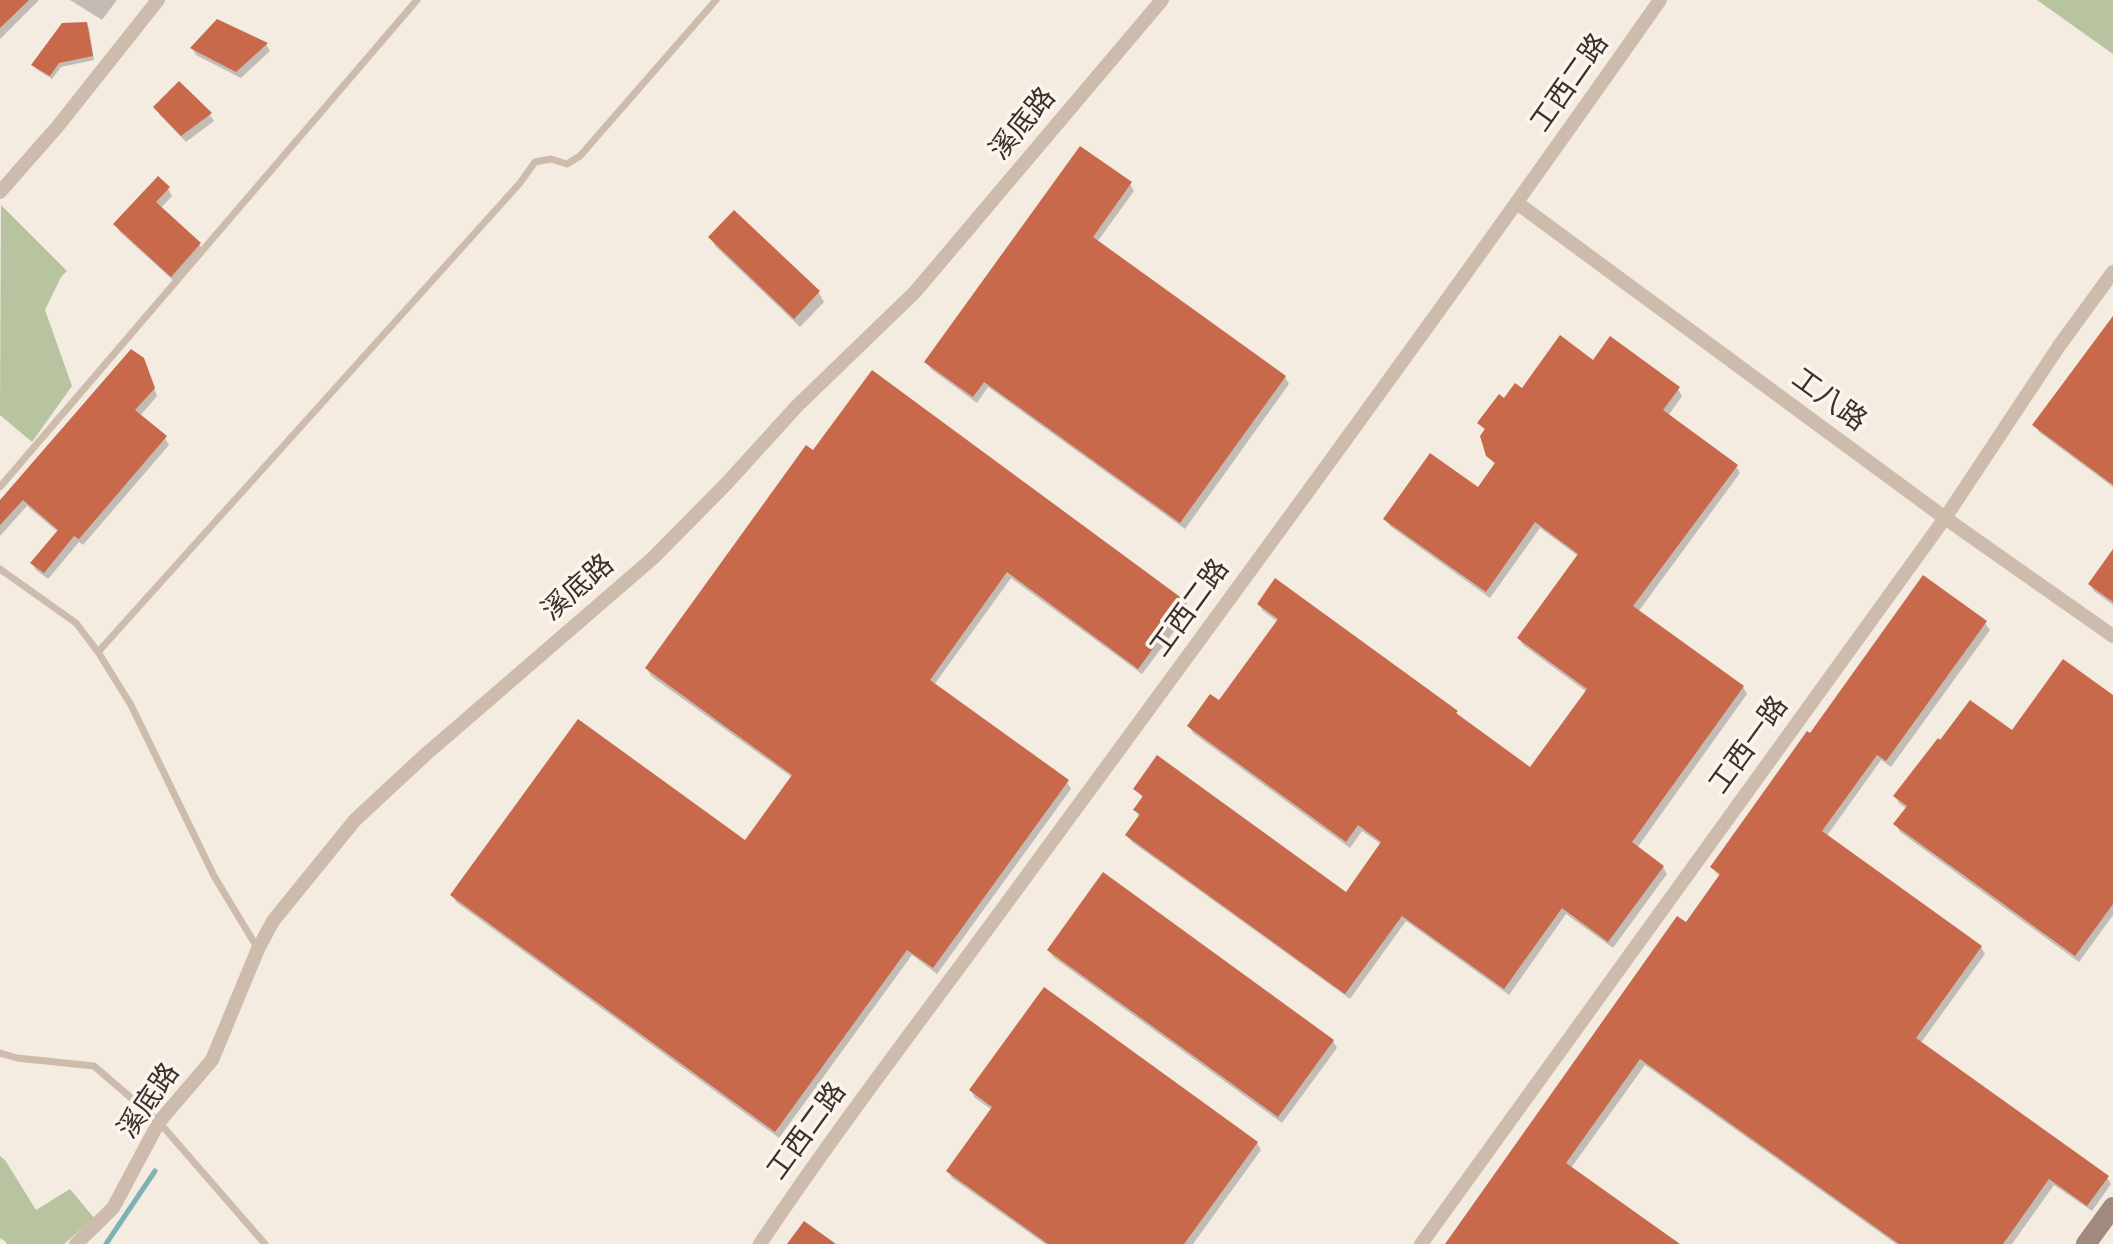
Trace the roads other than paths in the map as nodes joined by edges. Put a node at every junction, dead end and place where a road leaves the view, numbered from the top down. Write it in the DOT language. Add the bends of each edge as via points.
graph roads {
  1 [pos="158,0"];
  2 [pos="417,0"];
  3 [pos="716,0"];
  4 [pos="1162,0"];
  5 [pos="1660,0"];
  6 [pos="0,192"];
  7 [pos="1517,203"];
  8 [pos="2113,272"];
  9 [pos="0,487"];
  10 [pos="1945,518"];
  11 [pos="0,569"];
  12 [pos="2113,636"];
  13 [pos="98,652"];
  14 [pos="258,949"];
  15 [pos="0,1053"];
  16 [pos="159,1122"];
  17 [pos="2113,1207"];
  18 [pos="76,1244"];
  19 [pos="265,1244"];
  20 [pos="760,1244"];
  21 [pos="1421,1244"];
  22 [pos="2086,1244"];
  1 -- 6 [label="street"];
  2 -- 9 [label="lane"];
  3 -- 13 [label="lane" via="580,156 567,164 535,162"];
  4 -- 14 [label="street, 溪底路" via="915,292 797,406 653,558 355,820 273,921"];
  5 -- 7 [label="street, 工西二路"];
  7 -- 10 [label="street, 工八路"];
  7 -- 20 [label="street, 工西二路"];
  8 -- 10 [label="street, 工西一路"];
  10 -- 12 [label="street, 工八路"];
  10 -- 21 [label="street, 工西一路"];
  11 -- 13 [label="lane" via="76,623"];
  13 -- 14 [label="lane" via="131,705 214,876"];
  14 -- 16 [label="street, 溪底路" via="212,1060"];
  15 -- 16 [label="lane" via="94,1066"];
  16 -- 18 [label="street, 溪底路" via="113,1208"];
  16 -- 19 [label="lane"];
  17 -- 22 [label="street"];
}
